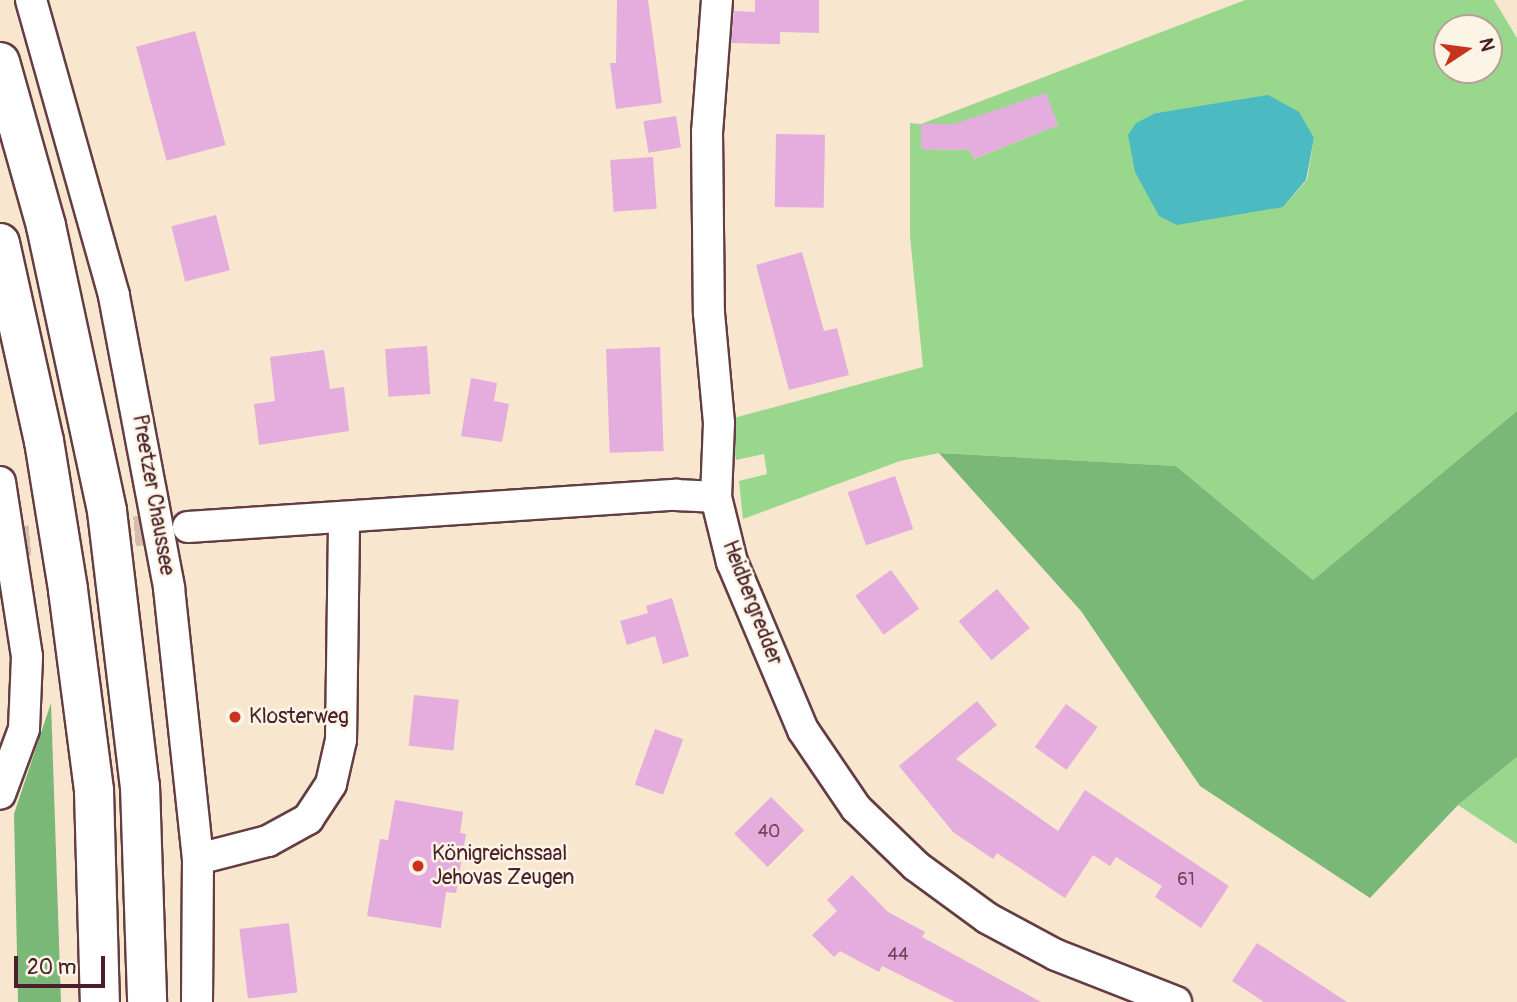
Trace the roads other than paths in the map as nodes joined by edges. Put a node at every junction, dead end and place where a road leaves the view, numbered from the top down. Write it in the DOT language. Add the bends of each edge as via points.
graph roads {
  1 [pos="31,0"];
  2 [pos="717,0"];
  3 [pos="0,62"];
  4 [pos="0,243"];
  5 [pos="0,482"];
  6 [pos="716,497"];
  7 [pos="344,517"];
  8 [pos="188,527"];
  9 [pos="0,794"];
  10 [pos="198,859"];
  11 [pos="100,1002"];
  12 [pos="147,1002"];
  13 [pos="197,1002"];
  14 [pos="1176,1002"];
  1 -- 10 [label="street, Preetzer Chaussee" via="87,190 134,384 169,587"];
  2 -- 6 [label="street, Heidbergredder" via="707,132 709,313 719,423"];
  3 -- 12 [label="highway" via="46,226 107,511 140,786"];
  4 -- 11 [label="highway" via="44,441 70,604 94,791"];
  5 -- 9 [label="street" via="27,657 24,729"];
  6 -- 7 [label="street" via="676,495"];
  6 -- 14 [label="street, Heidbergredder" via="732,562 803,730 856,808 916,866 987,918 1056,955"];
  7 -- 8 [label="street"];
  7 -- 10 [label="street" via="341,740 331,784 308,819 268,841"];
  10 -- 13 [label="street, Preetzer Chaussee"];
}
